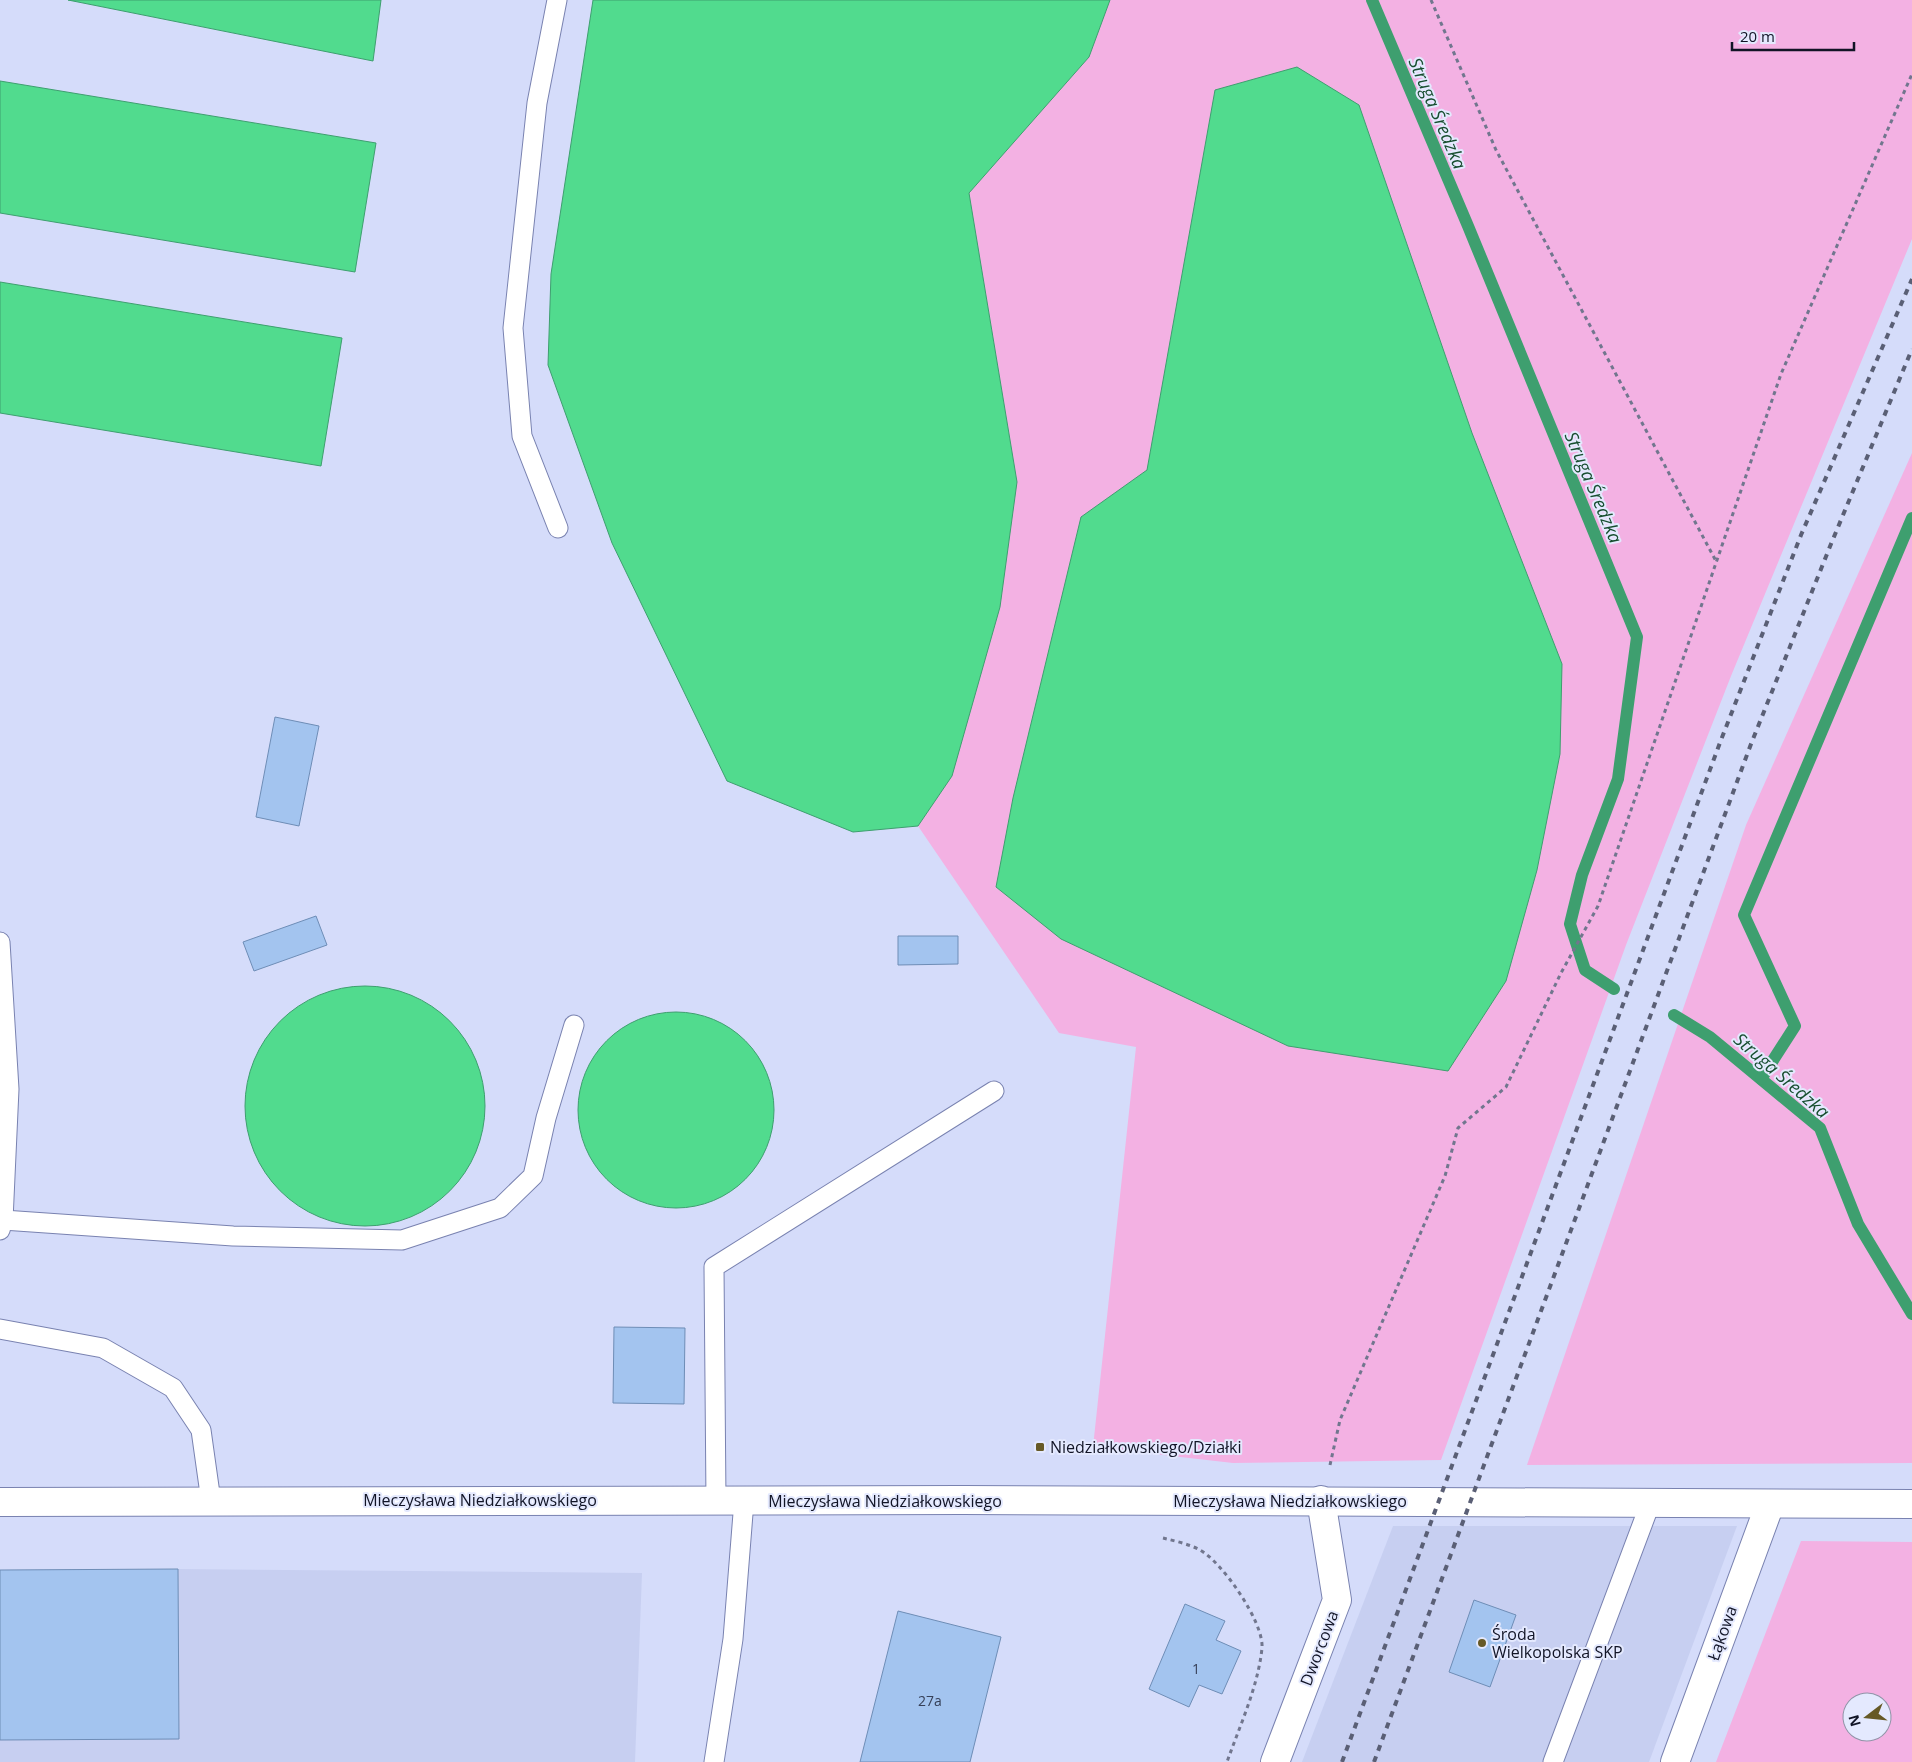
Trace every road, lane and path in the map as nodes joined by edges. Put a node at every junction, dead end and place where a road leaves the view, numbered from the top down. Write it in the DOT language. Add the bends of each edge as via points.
graph roads {
  1 [pos="557,0"];
  2 [pos="1431,0"];
  3 [pos="1912,74"];
  4 [pos="558,528"];
  5 [pos="1717,563"];
  6 [pos="0,942"];
  7 [pos="574,1025"];
  8 [pos="994,1091"];
  9 [pos="2,1225"];
  10 [pos="0,1329"];
  11 [pos="1321,1500"];
  12 [pos="211,1501"];
  13 [pos="716,1501"];
  14 [pos="744,1501"];
  15 [pos="0,1502"];
  16 [pos="1650,1504"];
  17 [pos="1770,1504"];
  18 [pos="1912,1504"];
  19 [pos="714,1762"];
  20 [pos="1275,1762"];
  21 [pos="1553,1762"];
  22 [pos="1675,1762"];
  1 -- 4 [label="lane" via="538,103 513,328 522,436"];
  2 -- 5 [label="path" via="1496,150"];
  3 -- 5 [label="path" via="1781,374"];
  5 -- 11 [label="path" via="1598,906 1560,973 1506,1086 1458,1128 1445,1176 1340,1420"];
  6 -- 9 [label="lane" via="9,1089"];
  7 -- 9 [label="lane" via="546,1118 533,1176 500,1208 402,1240"];
  8 -- 13 [label="lane" via="714,1267"];
  10 -- 12 [label="lane" via="103,1348 173,1388 200,1430"];
  11 -- 14 [label="street, Mieczysława Niedziałkowskiego"];
  11 -- 16 [label="street, Mieczysława Niedziałkowskiego"];
  11 -- 20 [label="street, Dworcowa" via="1337,1600"];
  12 -- 13 [label="street, Mieczysława Niedziałkowskiego" via="511,1498"];
  12 -- 15 [label="street, Mieczysława Niedziałkowskiego"];
  13 -- 14 [label="street, Mieczysława Niedziałkowskiego"];
  14 -- 19 [label="lane" via="733,1639"];
  16 -- 17 [label="street, Mieczysława Niedziałkowskiego"];
  16 -- 21 [label="lane"];
  17 -- 18 [label="street, Mieczysława Niedziałkowskiego"];
  17 -- 22 [label="street, Łąkowa"];
}
